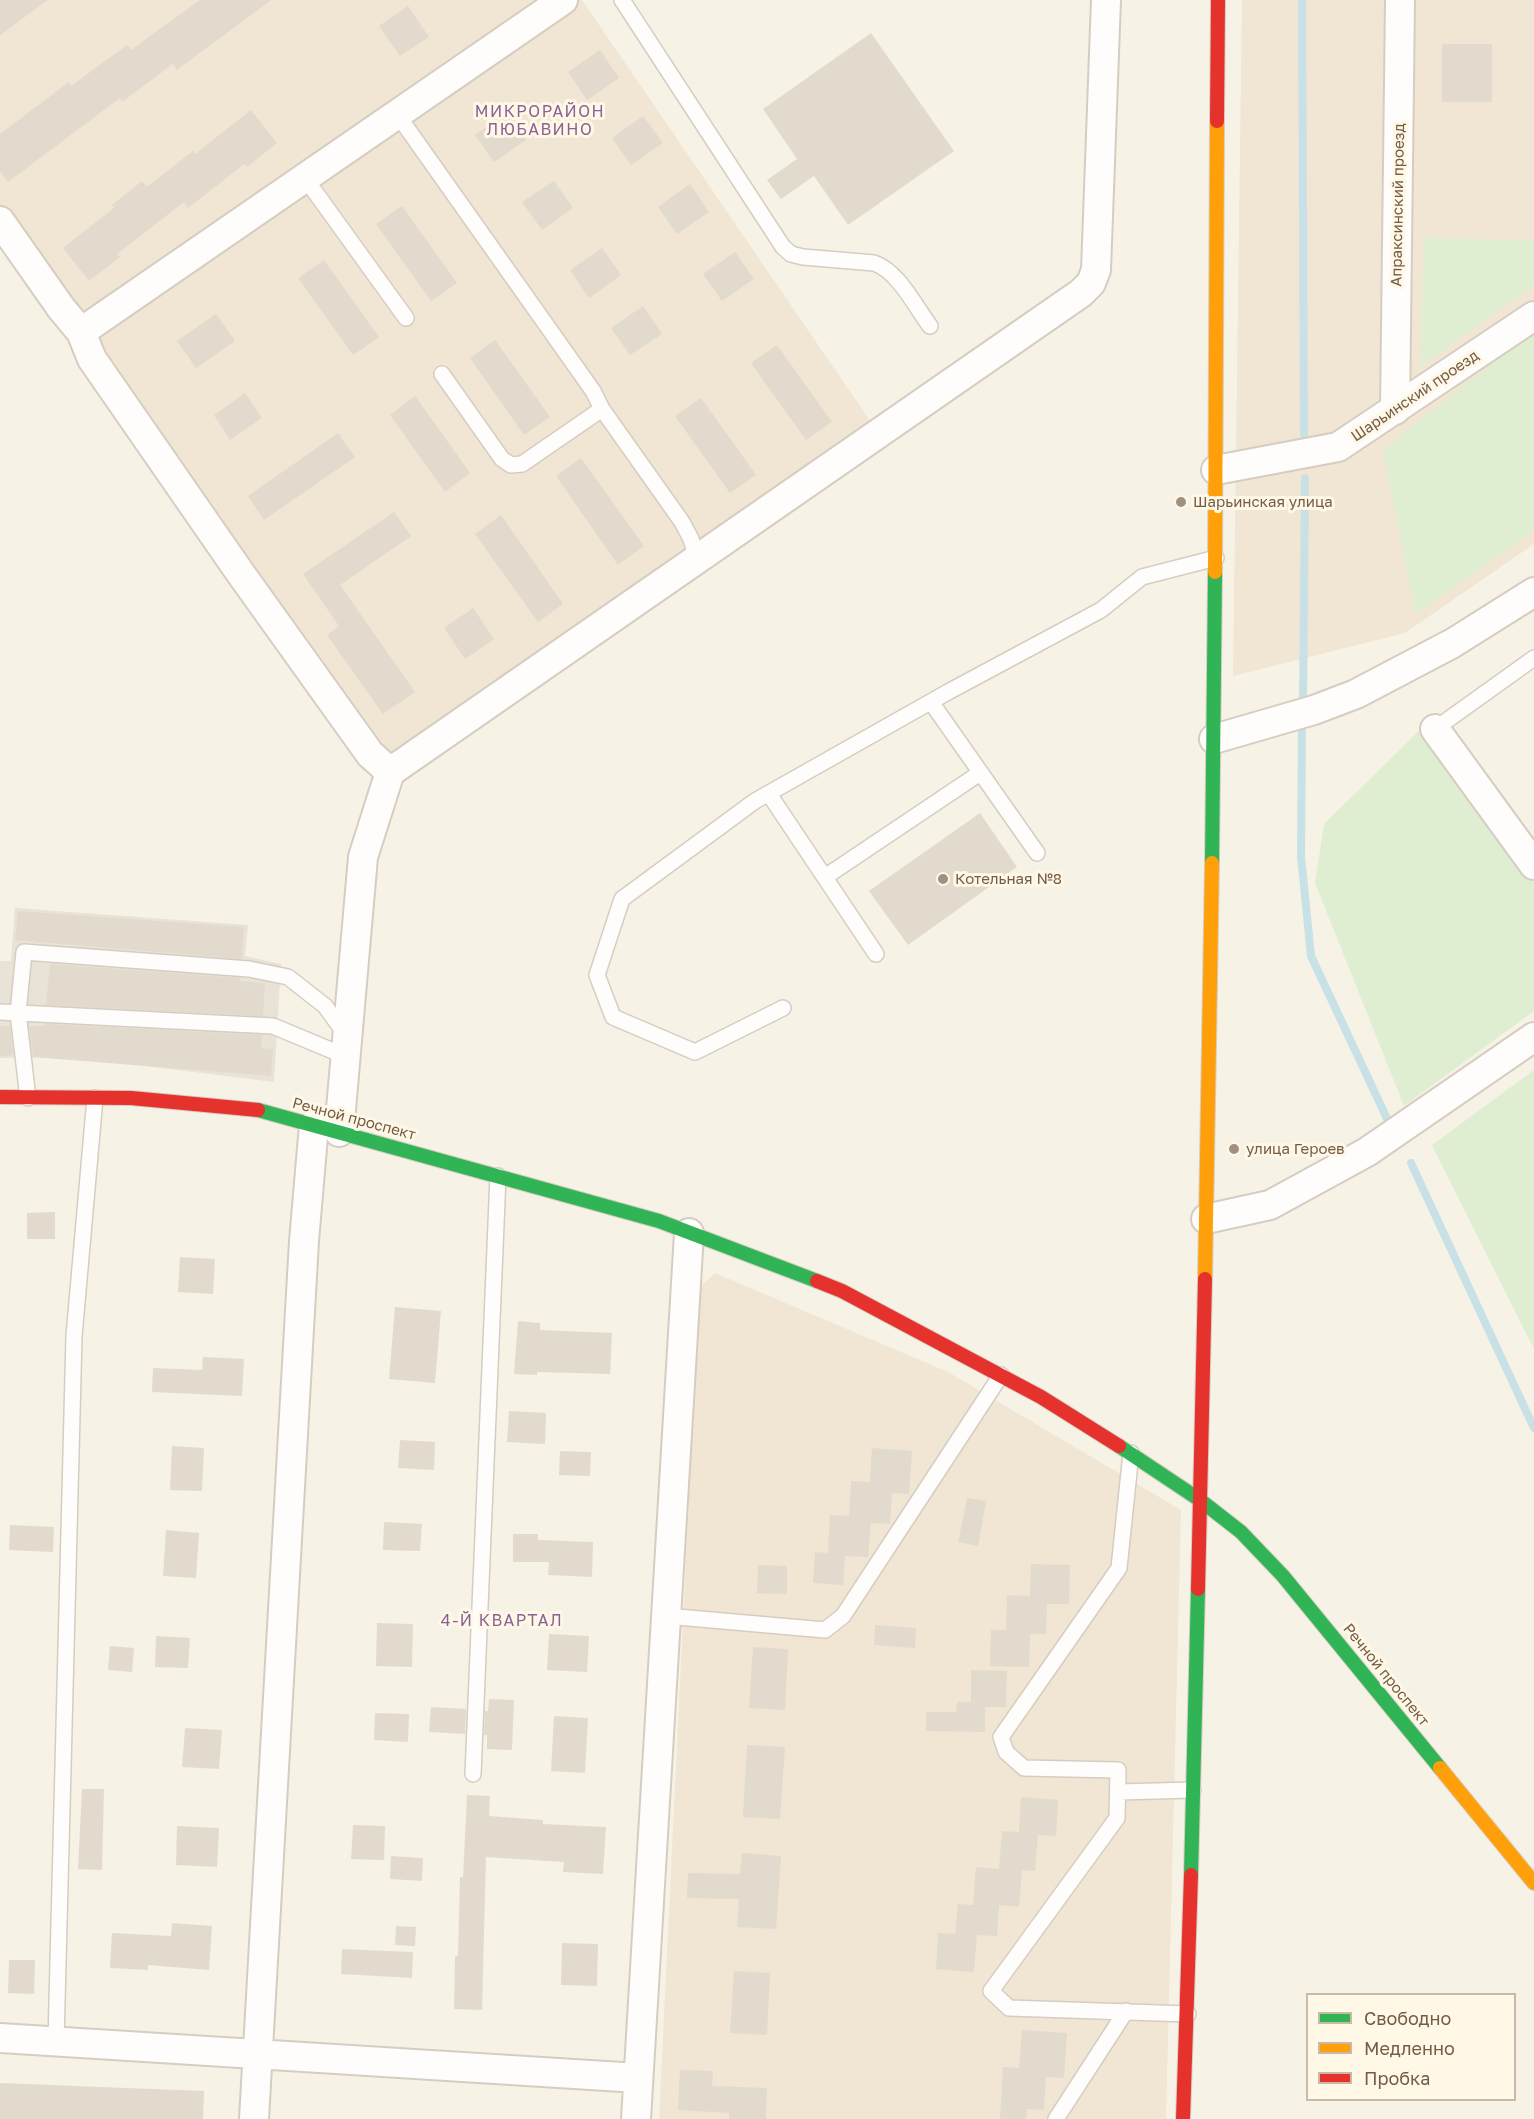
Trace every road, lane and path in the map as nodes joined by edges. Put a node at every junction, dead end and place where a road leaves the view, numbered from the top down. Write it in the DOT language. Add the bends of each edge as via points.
graph roads {
  1 [pos="563,0"];
  2 [pos="622,0"];
  3 [pos="1106,0"];
  4 [pos="1218,0"];
  5 [pos="1400,0"];
  6 [pos="397,114"];
  7 [pos="305,178"];
  8 [pos="0,221"];
  9 [pos="1534,316"];
  10 [pos="406,318"];
  11 [pos="930,326"];
  12 [pos="81,332"];
  13 [pos="442,374"];
  14 [pos="602,409"];
  15 [pos="1395,410"];
  16 [pos="1216,470"];
  17 [pos="1216,558"];
  18 [pos="697,559"];
  19 [pos="1534,592"];
  20 [pos="1534,658"];
  21 [pos="931,702"];
  22 [pos="1435,729"];
  23 [pos="1214,739"];
  24 [pos="390,772"];
  25 [pos="980,773"];
  26 [pos="769,794"];
  27 [pos="1036,853"];
  28 [pos="1534,865"];
  29 [pos="825,877"];
  30 [pos="876,954"];
  31 [pos="783,1008"];
  32 [pos="0,1012"];
  33 [pos="18,1013"];
  34 [pos="1534,1037"];
  35 [pos="346,1046"];
  36 [pos="0,1097"];
  37 [pos="28,1098"];
  38 [pos="96,1098"];
  39 [pos="326,1129"];
  40 [pos="498,1176"];
  41 [pos="1206,1219"];
  42 [pos="689,1233"];
  43 [pos="1001,1375"];
  44 [pos="1131,1453"];
  45 [pos="1200,1500"];
  46 [pos="666,1616"];
  47 [pos="473,1774"];
  48 [pos="1193,1790"];
  49 [pos="1119,1792"];
  50 [pos="1534,1883"];
  51 [pos="1126,2011"];
  52 [pos="1188,2014"];
  53 [pos="0,2038"];
  54 [pos="56,2041"];
  55 [pos="258,2053"];
  56 [pos="638,2078"];
  57 [pos="254,2119"];
  58 [pos="636,2119"];
  59 [pos="1056,2119"];
  60 [pos="1183,2119"];
  1 -- 6 [label="street"];
  2 -- 11 [label="lane" via="783,247 802,257 884,267"];
  3 -- 18 [label="street" via="1096,270 1091,283"];
  4 -- 16 [label="street"];
  5 -- 15 [label="street, Апраксинский проезд"];
  6 -- 7 [label="street"];
  6 -- 14 [label="lane"];
  7 -- 10 [label="lane"];
  7 -- 12 [label="street"];
  8 -- 12 [label="street"];
  9 -- 15 [label="street, Шарьинский проезд"];
  12 -- 24 [label="street" via="92,359 241,574 370,754"];
  13 -- 14 [label="lane" via="502,459 511,465 522,464"];
  14 -- 18 [label="lane" via="682,522"];
  15 -- 16 [label="street, Шарьинский проезд" via="1338,447"];
  16 -- 17 [label="street"];
  17 -- 21 [label="lane" via="1143,577 1101,610"];
  17 -- 23 [label="street"];
  18 -- 24 [label="street"];
  19 -- 23 [label="street" via="1453,643 1356,694"];
  20 -- 22 [label="lane"];
  21 -- 25 [label="lane"];
  21 -- 26 [label="lane"];
  22 -- 28 [label="street"];
  23 -- 41 [label="street"];
  24 -- 35 [label="street" via="363,857"];
  25 -- 27 [label="lane"];
  25 -- 29 [label="lane"];
  26 -- 29 [label="lane"];
  26 -- 31 [label="lane" via="622,899 597,975 613,1017 695,1052"];
  29 -- 30 [label="lane"];
  32 -- 33 [label="lane"];
  33 -- 35 [label="lane" via="273,1026"];
  33 -- 35 [label="lane" via="24,952 249,969 288,977 325,1006"];
  33 -- 37 [label="lane"];
  34 -- 41 [label="street" via="1367,1152 1270,1205"];
  35 -- 39 [label="street"];
  36 -- 37 [label="street, Речной проспект"];
  37 -- 38 [label="street, Речной проспект"];
  38 -- 39 [label="street, Речной проспект" via="255,1109"];
  38 -- 54 [label="lane" via="74,1336"];
  39 -- 40 [label="street, Речной проспект"];
  39 -- 55 [label="street" via="304,1241"];
  40 -- 42 [label="street, Речной проспект"];
  40 -- 47 [label="lane"];
  41 -- 45 [label="street"];
  42 -- 43 [label="street, Речной проспект" via="842,1291"];
  42 -- 46 [label="street"];
  43 -- 44 [label="street, Речной проспект"];
  43 -- 46 [label="lane" via="843,1616 825,1630"];
  44 -- 45 [label="street, Речной проспект"];
  44 -- 49 [label="lane" via="1119,1568 1001,1737 1006,1752 1024,1768 1118,1770"];
  45 -- 48 [label="street"];
  45 -- 50 [label="street, Речной проспект" via="1241,1532 1284,1576"];
  46 -- 56 [label="street"];
  48 -- 49 [label="lane"];
  48 -- 52 [label="street"];
  49 -- 51 [label="lane" via="1117,1818 991,1991 1009,2007"];
  51 -- 52 [label="lane"];
  51 -- 59 [label="lane"];
  52 -- 60 [label="street"];
  53 -- 54 [label="street"];
  54 -- 55 [label="street"];
  55 -- 56 [label="street"];
  55 -- 57 [label="street"];
  56 -- 58 [label="street"];
}
